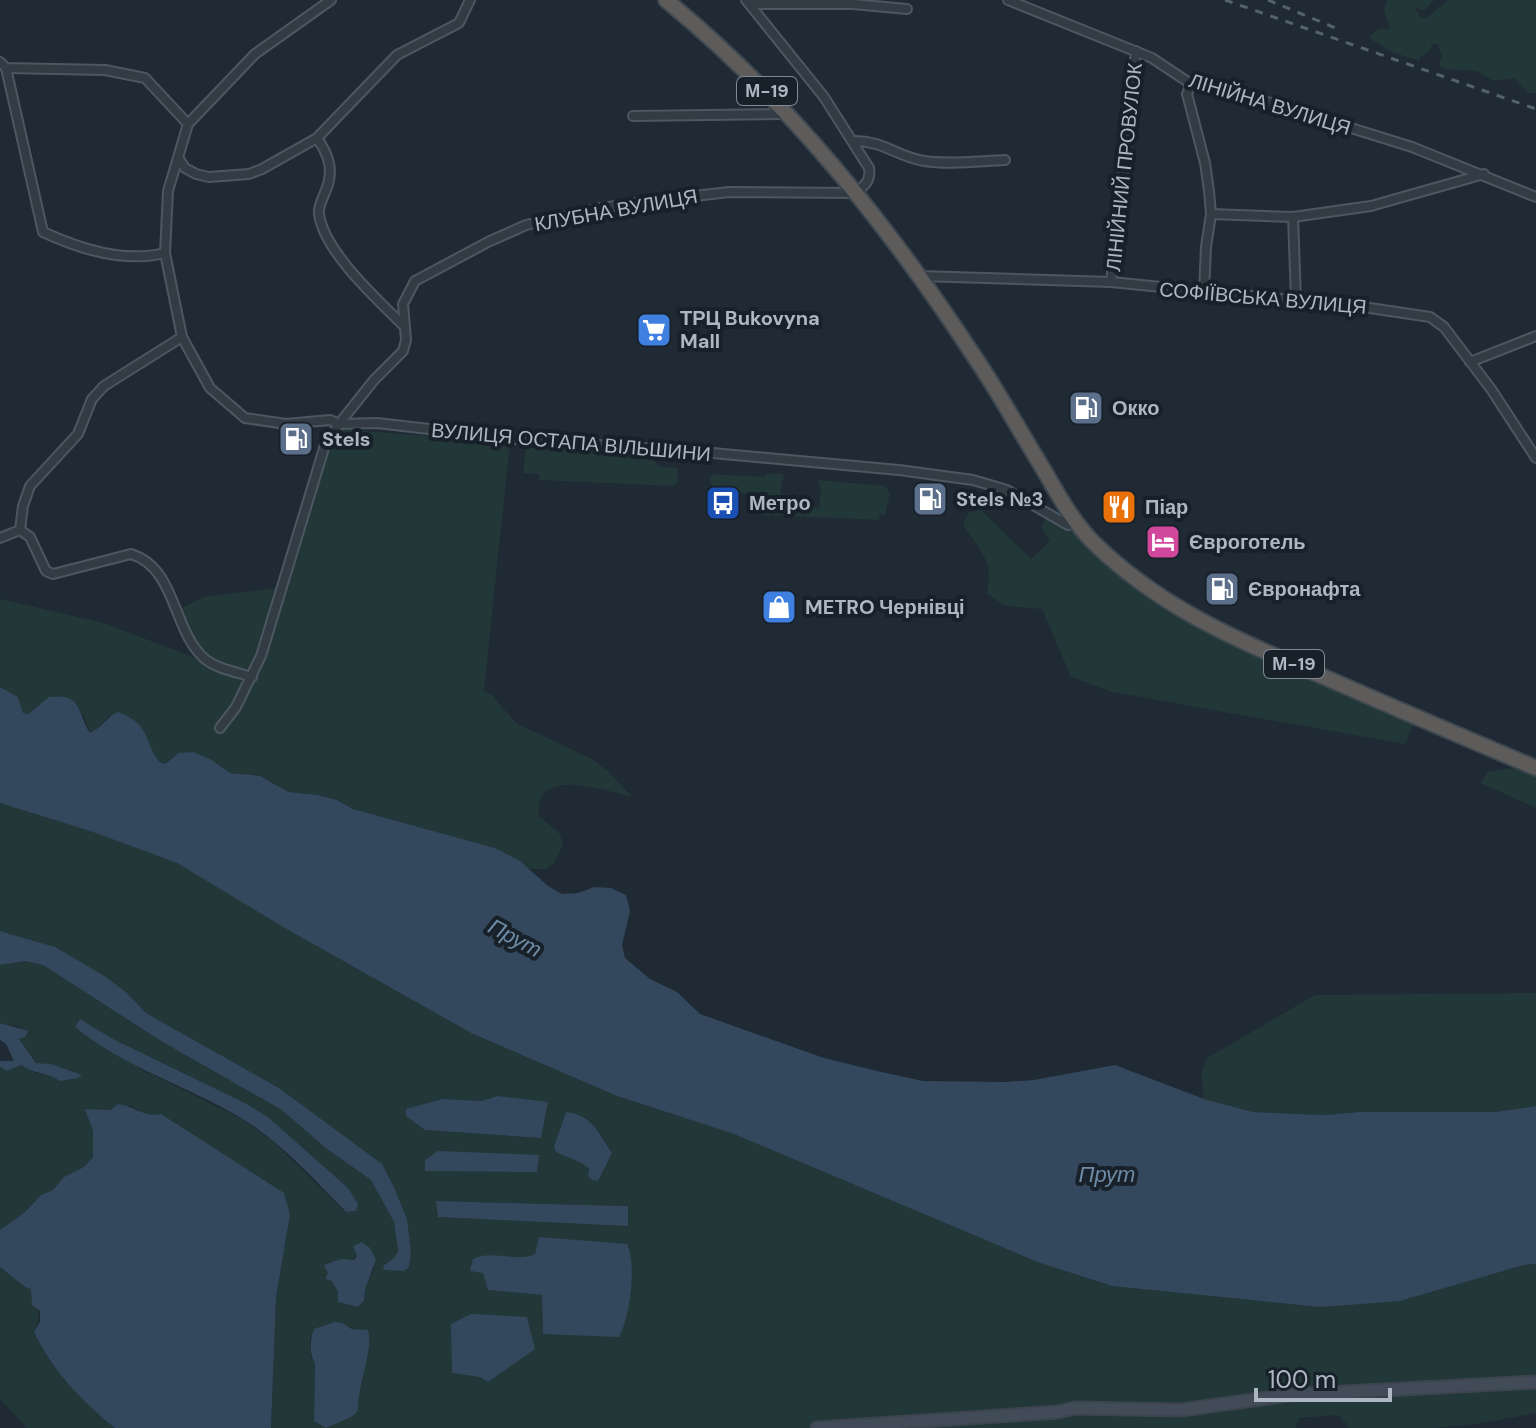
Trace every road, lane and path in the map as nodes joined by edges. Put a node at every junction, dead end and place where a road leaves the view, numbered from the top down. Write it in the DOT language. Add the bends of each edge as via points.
graph roads {
  1 [pos="331,0"];
  2 [pos="470,0"];
  3 [pos="666,0"];
  4 [pos="1008,0"];
  5 [pos="748,2"];
  6 [pos="907,9"];
  7 [pos="1136,51"];
  8 [pos="3,65"];
  9 [pos="1191,84"];
  10 [pos="788,114"];
  11 [pos="633,116"];
  12 [pos="188,124"];
  13 [pos="317,138"];
  14 [pos="853,141"];
  15 [pos="179,159"];
  16 [pos="1005,160"];
  17 [pos="1484,174"];
  18 [pos="856,193"];
  19 [pos="1536,197"];
  20 [pos="1211,214"];
  21 [pos="1293,217"];
  22 [pos="165,253"];
  23 [pos="919,276"];
  24 [pos="1111,282"];
  25 [pos="1204,291"];
  26 [pos="1296,300"];
  27 [pos="405,327"];
  28 [pos="1536,336"];
  29 [pos="182,337"];
  30 [pos="1470,362"];
  31 [pos="339,424"];
  32 [pos="1535,454"];
  33 [pos="1077,521"];
  34 [pos="20,530"];
  35 [pos="0,538"];
  36 [pos="252,677"];
  37 [pos="220,728"];
  38 [pos="1536,768"];
  39 [pos="1536,1382"];
  40 [pos="817,1428"];
  1 -- 12 [label="street" via="255,54"];
  2 -- 13 [label="street" via="459,23 397,55"];
  3 -- 10 [label="highway, М-19"];
  4 -- 7 [label="street, ЛІНІЙНА ВУЛИЦЯ"];
  5 -- 6 [label="street"];
  5 -- 14 [label="street"];
  7 -- 9 [label="street, ЛІНІЙНА ВУЛИЦЯ"];
  7 -- 24 [label="street, ЛІНІЙНИЙ ПРОВУЛОК"];
  8 -- 12 [label="street" via="105,70 145,78"];
  8 -- 22 [label="street" via="43,232 108,254"];
  9 -- 17 [label="street, ЛІНІЙНА ВУЛИЦЯ" via="1200,81"];
  9 -- 20 [label="street" via="1187,94 1205,163"];
  10 -- 11 [label="street"];
  10 -- 18 [label="highway, М-19"];
  12 -- 15 [label="street, ВУЛИЦЯ ОСТАПА ВІЛЬШИНИ"];
  13 -- 15 [label="street" via="249,174 209,177 185,168"];
  13 -- 27 [label="street" via="330,164 319,213 323,224 350,271"];
  14 -- 16 [label="street" via="880,143 924,161"];
  14 -- 18 [label="street" via="870,177"];
  15 -- 22 [label="street, ВУЛИЦЯ ОСТАПА ВІЛЬШИНИ" via="168,191"];
  17 -- 19 [label="street, ЛІНІЙНА ВУЛИЦЯ"];
  17 -- 21 [label="street" via="1371,206"];
  18 -- 23 [label="highway, М-19"];
  18 -- 27 [label="street, КЛУБНА ВУЛИЦЯ" via="729,192 595,209 526,225 415,281 403,304"];
  20 -- 21 [label="street"];
  20 -- 25 [label="street"];
  21 -- 26 [label="street"];
  22 -- 29 [label="street, ВУЛИЦЯ ОСТАПА ВІЛЬШИНИ"];
  23 -- 24 [label="street, СОФІЇВСЬКА ВУЛИЦЯ"];
  23 -- 33 [label="highway, М-19"];
  24 -- 25 [label="street, СОФІЇВСЬКА ВУЛИЦЯ"];
  25 -- 26 [label="street, СОФІЇВСЬКА ВУЛИЦЯ"];
  26 -- 30 [label="street, СОФІЇВСЬКА ВУЛИЦЯ" via="1430,317"];
  27 -- 31 [label="street, КЛУБНА ВУЛИЦЯ" via="403,351"];
  28 -- 30 [label="street"];
  29 -- 31 [label="street, ВУЛИЦЯ ОСТАПА ВІЛЬШИНИ" via="210,388 245,418"];
  29 -- 34 [label="street" via="92,399 78,434 30,486"];
  30 -- 32 [label="street, СОФІЇВСЬКА ВУЛИЦЯ"];
  31 -- 33 [label="street, ВУЛИЦЯ ОСТАПА ВІЛЬШИНИ" via="377,423 899,470 973,480 1007,490 1068,525"];
  31 -- 36 [label="street, КЛУБНА ВУЛИЦЯ" via="325,445"];
  33 -- 38 [label="highway, М-19" via="1091,540 1153,594 1220,632"];
  34 -- 35 [label="street"];
  34 -- 36 [label="street" via="53,574 131,554 141,557 164,583 206,660"];
  36 -- 37 [label="street, КЛУБНА ВУЛИЦЯ"];
  39 -- 40 [label="main road" via="1289,1395 1181,1410 1075,1408"];
}
